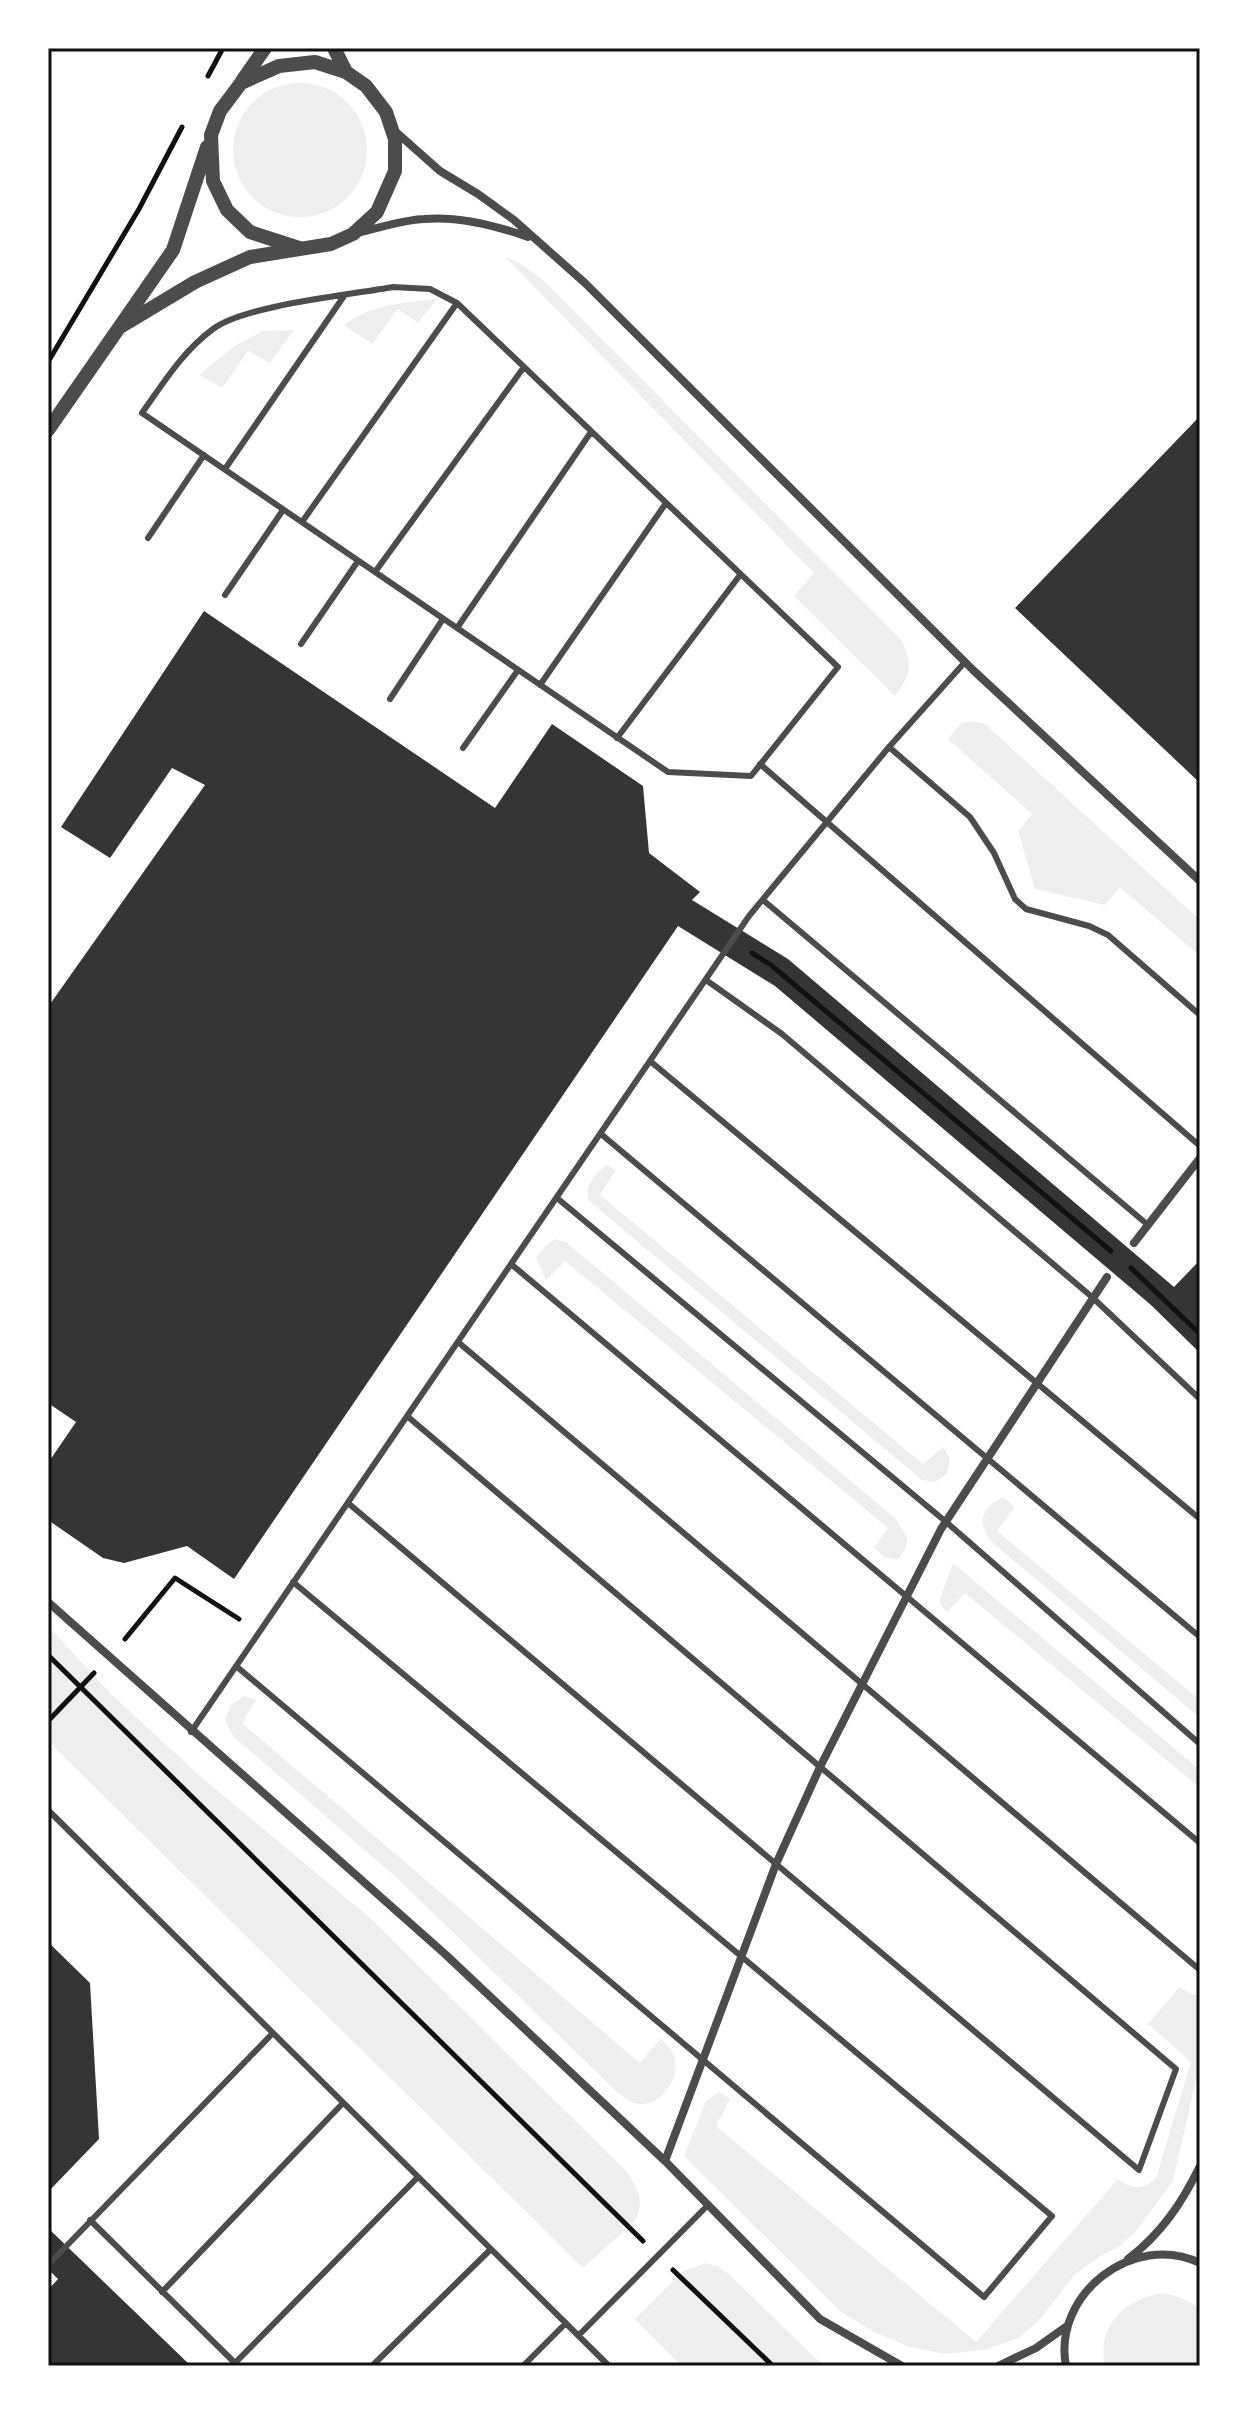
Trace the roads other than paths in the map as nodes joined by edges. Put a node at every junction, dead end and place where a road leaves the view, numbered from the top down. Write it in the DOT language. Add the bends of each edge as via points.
graph roads {
  1 [pos="265,48"];
  2 [pos="334,48"];
  3 [pos="346,72"];
  4 [pos="241,83"];
  5 [pos="392,129"];
  6 [pos="211,135"];
  7 [pos="353,234"];
  8 [pos="532,239"];
  9 [pos="299,248"];
  10 [pos="344,296"];
  11 [pos="457,303"];
  12 [pos="120,327"];
  13 [pos="524,367"];
  14 [pos="48,430"];
  15 [pos="591,432"];
  16 [pos="204,455"];
  17 [pos="225,469"];
  18 [pos="666,503"];
  19 [pos="283,510"];
  20 [pos="302,522"];
  21 [pos="148,538"];
  22 [pos="358,561"];
  23 [pos="375,572"];
  24 [pos="740,575"];
  25 [pos="225,595"];
  26 [pos="443,619"];
  27 [pos="457,628"];
  28 [pos="301,644"];
  29 [pos="965,662"];
  30 [pos="518,670"];
  31 [pos="540,685"];
  32 [pos="390,699"];
  33 [pos="617,738"];
  34 [pos="889,747"];
  35 [pos="463,748"];
  36 [pos="760,764"];
  37 [pos="827,822"];
  38 [pos="1200,881"];
  39 [pos="763,900"];
  40 [pos="706,980"];
  41 [pos="1200,1015"];
  42 [pos="650,1061"];
  43 [pos="601,1134"];
  44 [pos="1200,1146"];
  45 [pos="1200,1158"];
  46 [pos="557,1198"];
  47 [pos="1148,1225"];
  48 [pos="1134,1243"];
  49 [pos="511,1264"];
  50 [pos="1107,1277"];
  51 [pos="1092,1297"];
  52 [pos="458,1342"];
  53 [pos="1036,1382"];
  54 [pos="1200,1399"];
  55 [pos="407,1416"];
  56 [pos="986,1457"];
  57 [pos="348,1503"];
  58 [pos="1200,1519"];
  59 [pos="945,1521"];
  60 [pos="293,1582"];
  61 [pos="906,1595"];
  62 [pos="48,1602"];
  63 [pos="1200,1637"];
  64 [pos="236,1666"];
  65 [pos="862,1684"];
  66 [pos="191,1732"];
  67 [pos="1200,1744"];
  68 [pos="820,1767"];
  69 [pos="48,1810"];
  70 [pos="1200,1843"];
  71 [pos="776,1864"];
  72 [pos="742,1957"];
  73 [pos="1200,1970"];
  74 [pos="273,2033"];
  75 [pos="702,2060"];
  76 [pos="343,2103"];
  77 [pos="665,2161"];
  78 [pos="1200,2166"];
  79 [pos="418,2177"];
  80 [pos="708,2205"];
  81 [pos="90,2220"];
  82 [pos="491,2249"];
  83 [pos="1126,2261"];
  84 [pos="1200,2263"];
  85 [pos="48,2265"];
  86 [pos="162,2292"];
  87 [pos="566,2323"];
  88 [pos="1067,2326"];
  89 [pos="579,2335"];
  90 [pos="602,2360"];
  91 [pos="237,2364"];
  92 [pos="372,2366"];
  93 [pos="523,2366"];
  94 [pos="596,2366"];
  95 [pos="609,2366"];
  96 [pos="902,2366"];
  97 [pos="998,2366"];
  98 [pos="1066,2366"];
  1 -- 4 [label="street"];
  2 -- 3 [label="street"];
  3 -- 4 [label="street" via="315,62 279,66"];
  3 -- 5 [label="street" via="366,86"];
  4 -- 6 [label="street" via="220,111"];
  5 -- 7 [label="street" via="395,171 377,212"];
  5 -- 8 [label="street"];
  6 -- 9 [label="street" via="213,181 227,210 250,232"];
  6 -- 12 [label="street" via="173,250"];
  7 -- 8 [label="street" via="424,219 509,230"];
  7 -- 9 [label="street" via="331,244"];
  8 -- 29 [label="street" via="585,283"];
  9 -- 12 [label="street" via="250,257 195,282"];
  10 -- 11 [label="lane" via="417,288"];
  10 -- 16 [label="lane" via="253,312 216,326 185,353 142,413"];
  10 -- 17 [label="lane"];
  11 -- 13 [label="lane"];
  11 -- 20 [label="lane"];
  12 -- 14 [label="street"];
  13 -- 15 [label="lane"];
  13 -- 23 [label="lane"];
  15 -- 18 [label="lane"];
  15 -- 27 [label="lane"];
  16 -- 17 [label="lane"];
  16 -- 21 [label="lane"];
  17 -- 19 [label="lane"];
  18 -- 24 [label="lane"];
  18 -- 31 [label="lane"];
  19 -- 20 [label="lane"];
  19 -- 25 [label="lane"];
  20 -- 22 [label="lane"];
  22 -- 23 [label="lane"];
  22 -- 28 [label="lane"];
  23 -- 26 [label="lane"];
  24 -- 33 [label="lane"];
  24 -- 36 [label="lane" via="838,667"];
  26 -- 27 [label="lane"];
  26 -- 32 [label="lane"];
  27 -- 30 [label="lane"];
  29 -- 34 [label="lane"];
  29 -- 38 [label="street"];
  30 -- 31 [label="lane"];
  30 -- 35 [label="lane"];
  31 -- 33 [label="lane"];
  33 -- 36 [label="lane" via="668,772 751,776"];
  34 -- 37 [label="lane"];
  34 -- 41 [label="lane" via="970,817 1015,899 1036,913 1108,935"];
  36 -- 37 [label="lane"];
  37 -- 39 [label="lane"];
  37 -- 44 [label="lane"];
  39 -- 40 [label="lane"];
  39 -- 47 [label="lane"];
  40 -- 42 [label="lane"];
  40 -- 51 [label="lane" via="782,1034"];
  42 -- 43 [label="lane"];
  42 -- 53 [label="lane"];
  43 -- 46 [label="lane"];
  43 -- 56 [label="lane"];
  45 -- 47 [label="street"];
  46 -- 49 [label="lane"];
  46 -- 59 [label="lane"];
  47 -- 48 [label="street"];
  49 -- 52 [label="lane"];
  49 -- 61 [label="lane"];
  50 -- 51 [label="street"];
  51 -- 53 [label="street"];
  51 -- 54 [label="lane"];
  52 -- 55 [label="lane"];
  52 -- 65 [label="lane"];
  53 -- 56 [label="street"];
  53 -- 58 [label="lane"];
  55 -- 57 [label="lane"];
  55 -- 68 [label="lane"];
  56 -- 59 [label="street"];
  56 -- 63 [label="lane"];
  57 -- 60 [label="lane"];
  57 -- 71 [label="lane"];
  59 -- 61 [label="street"];
  59 -- 67 [label="lane"];
  60 -- 64 [label="lane"];
  60 -- 72 [label="lane"];
  61 -- 65 [label="street"];
  61 -- 70 [label="lane"];
  62 -- 66 [label="street"];
  64 -- 66 [label="lane"];
  64 -- 75 [label="lane"];
  65 -- 68 [label="street"];
  65 -- 73 [label="lane"];
  66 -- 77 [label="street" via="445,1954"];
  68 -- 71 [label="street"];
  68 -- 71 [label="lane" via="1176,2069 1139,2170"];
  69 -- 74 [label="lane"];
  71 -- 72 [label="street"];
  72 -- 75 [label="street"];
  72 -- 75 [label="lane" via="1052,2216 984,2297"];
  74 -- 76 [label="lane"];
  74 -- 81 [label="lane"];
  75 -- 77 [label="street"];
  76 -- 79 [label="lane"];
  76 -- 86 [label="lane"];
  77 -- 80 [label="street"];
  78 -- 83 [label="street" via="1169,2220"];
  79 -- 82 [label="lane"];
  79 -- 91 [label="lane"];
  80 -- 89 [label="lane"];
  80 -- 96 [label="street" via="820,2319"];
  81 -- 85 [label="lane"];
  81 -- 86 [label="lane"];
  82 -- 87 [label="lane"];
  82 -- 92 [label="lane"];
  83 -- 84 [label="street" via="1158,2255"];
  83 -- 88 [label="street" via="1100,2276 1080,2299"];
  86 -- 91 [label="lane"];
  87 -- 89 [label="lane"];
  87 -- 93 [label="lane"];
  88 -- 97 [label="street"];
  88 -- 98 [label="street"];
  89 -- 90 [label="lane"];
  90 -- 94 [label="lane"];
  90 -- 95 [label="lane"];
}
